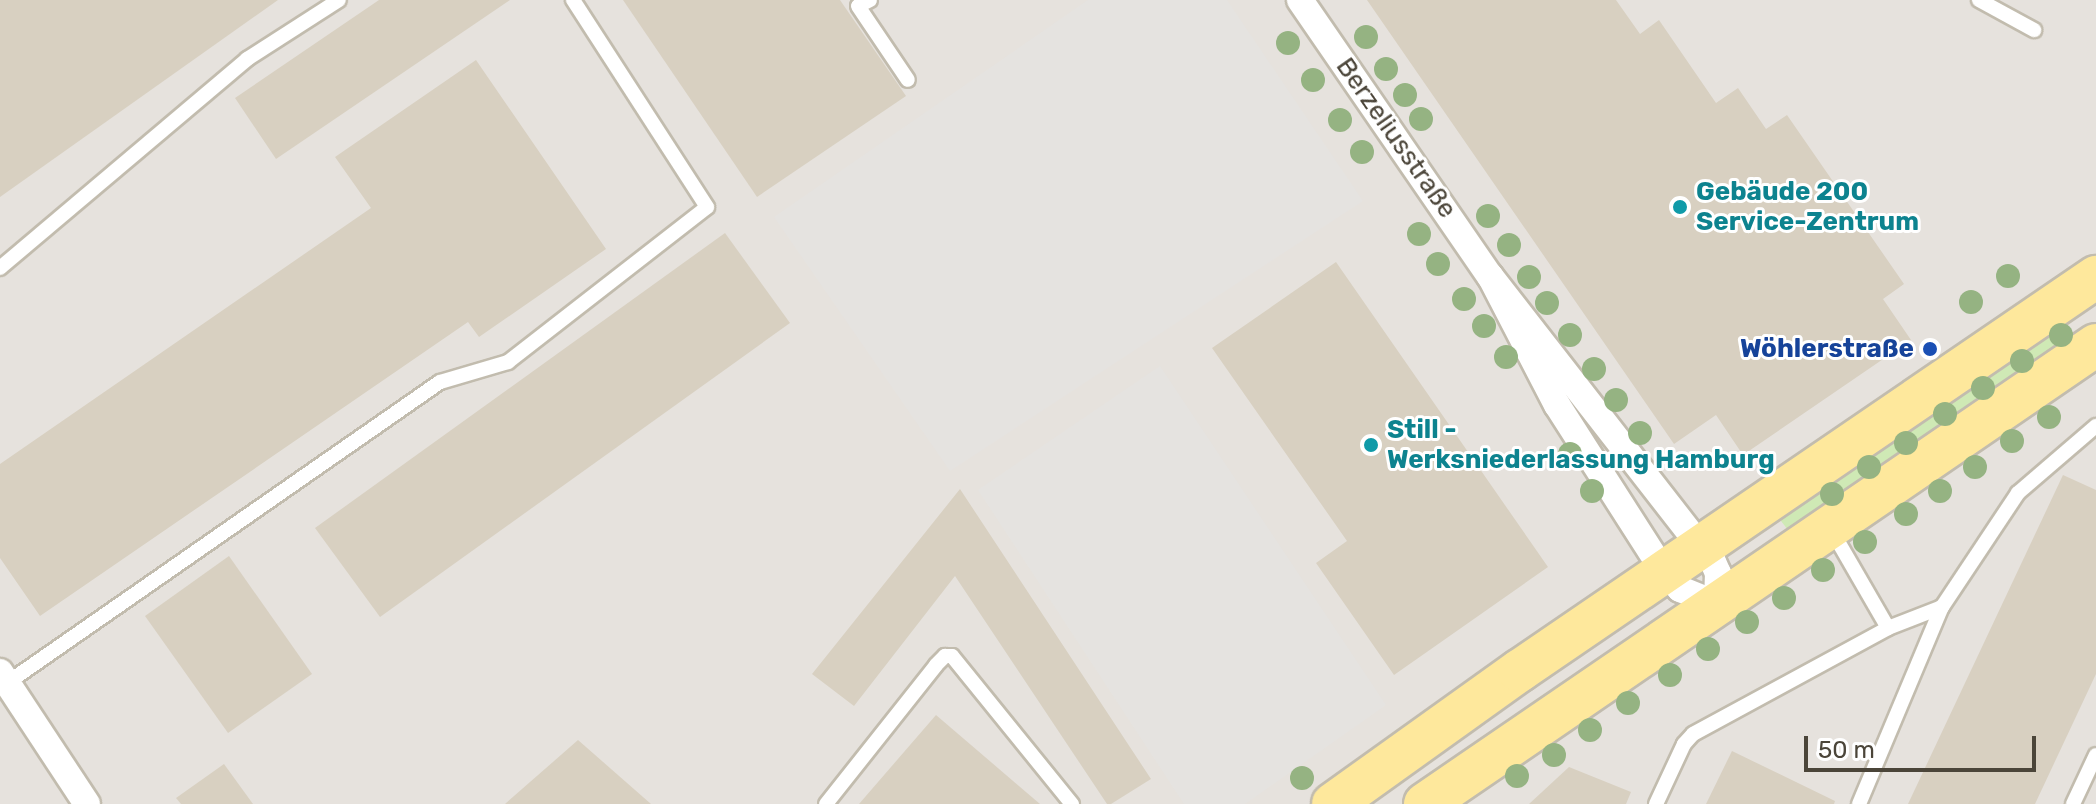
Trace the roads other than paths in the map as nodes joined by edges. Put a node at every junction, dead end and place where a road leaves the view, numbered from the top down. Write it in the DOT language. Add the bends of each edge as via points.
graph roads {
  1 [pos="339,0"];
  2 [pos="573,0"];
  3 [pos="870,0"];
  4 [pos="1300,0"];
  5 [pos="1979,0"];
  6 [pos="2034,30"];
  7 [pos="908,80"];
  8 [pos="0,268"];
  9 [pos="1490,276"];
  10 [pos="2096,277"];
  11 [pos="2096,345"];
  12 [pos="2096,426"];
  13 [pos="1829,527"];
  14 [pos="1702,546"];
  15 [pos="1664,572"];
  16 [pos="1717,604"];
  17 [pos="1942,607"];
  18 [pos="1888,628"];
  19 [pos="4,677"];
  20 [pos="2096,755"];
  21 [pos="87,804"];
  22 [pos="826,804"];
  23 [pos="1072,804"];
  24 [pos="1333,804"];
  25 [pos="1425,804"];
  26 [pos="1656,804"];
  27 [pos="1859,804"];
  28 [pos="2073,804"];
  1 -- 8 [label="lane" via="247,59"];
  2 -- 19 [label="lane" via="707,207 508,362 440,382"];
  3 -- 7 [label="lane" via="858,6"];
  4 -- 9 [label="street, Berzeliusstraße"];
  5 -- 6 [label="lane"];
  9 -- 14 [label="street, Berzeliusstraße"];
  9 -- 15 [label="street, Berzeliusstraße" via="1557,405"];
  10 -- 14 [label="main road"];
  11 -- 13 [label="main road"];
  12 -- 17 [label="lane" via="2018,493"];
  13 -- 16 [label="main road"];
  13 -- 18 [label="lane"];
  14 -- 15 [label="main road"];
  14 -- 16 [label="street, Berzeliusstraße" via="1718,573"];
  15 -- 16 [label="street, Berzeliusstraße" via="1680,589"];
  15 -- 24 [label="main road"];
  16 -- 25 [label="main road"];
  17 -- 18 [label="lane"];
  17 -- 27 [label="lane"];
  18 -- 26 [label="lane" via="1693,734"];
  19 -- 21 [label="street"];
  20 -- 28 [label="lane"];
  22 -- 23 [label="lane" via="936,665 952,656"];
}
